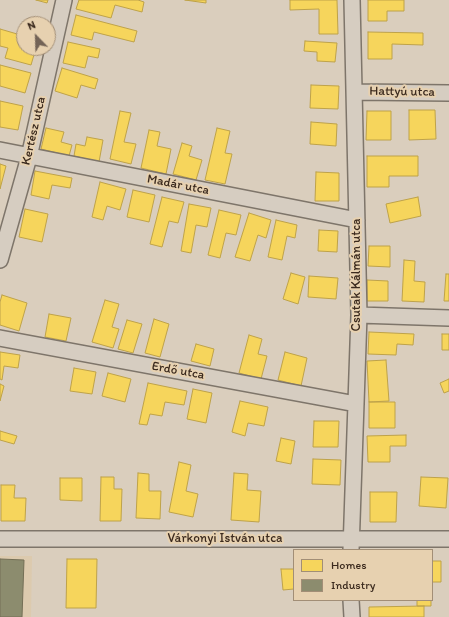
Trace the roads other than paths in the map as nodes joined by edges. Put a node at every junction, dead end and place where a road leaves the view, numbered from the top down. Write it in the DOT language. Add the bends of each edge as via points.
graph roads {
  1 [pos="64,0"];
  2 [pos="352,0"];
  3 [pos="355,92"];
  4 [pos="449,93"];
  5 [pos="0,150"];
  6 [pos="29,157"];
  7 [pos="357,220"];
  8 [pos="0,260"];
  9 [pos="359,315"];
  10 [pos="449,318"];
  11 [pos="0,338"];
  12 [pos="356,404"];
  13 [pos="0,539"];
  14 [pos="449,539"];
  15 [pos="351,544"];
  16 [pos="351,601"];
  17 [pos="352,617"];
  1 -- 6 [label="street, Kertész utca"];
  2 -- 3 [label="street, Csutak Kálmán utca"];
  3 -- 4 [label="street, Hattyú utca"];
  3 -- 7 [label="street, Csutak Kálmán utca"];
  5 -- 6 [label="street, Madár utca"];
  6 -- 7 [label="street, Madár utca"];
  6 -- 8 [label="street, Kertész utca"];
  7 -- 9 [label="street, Csutak Kálmán utca"];
  9 -- 10 [label="street"];
  9 -- 12 [label="street, Csutak Kálmán utca"];
  11 -- 12 [label="street, Erdő utca"];
  12 -- 15 [label="street, Csutak Kálmán utca"];
  13 -- 15 [label="street, Várkonyi István utca"];
  14 -- 15 [label="street, Várkonyi István utca"];
  16 -- 17 [label="street"];
}
